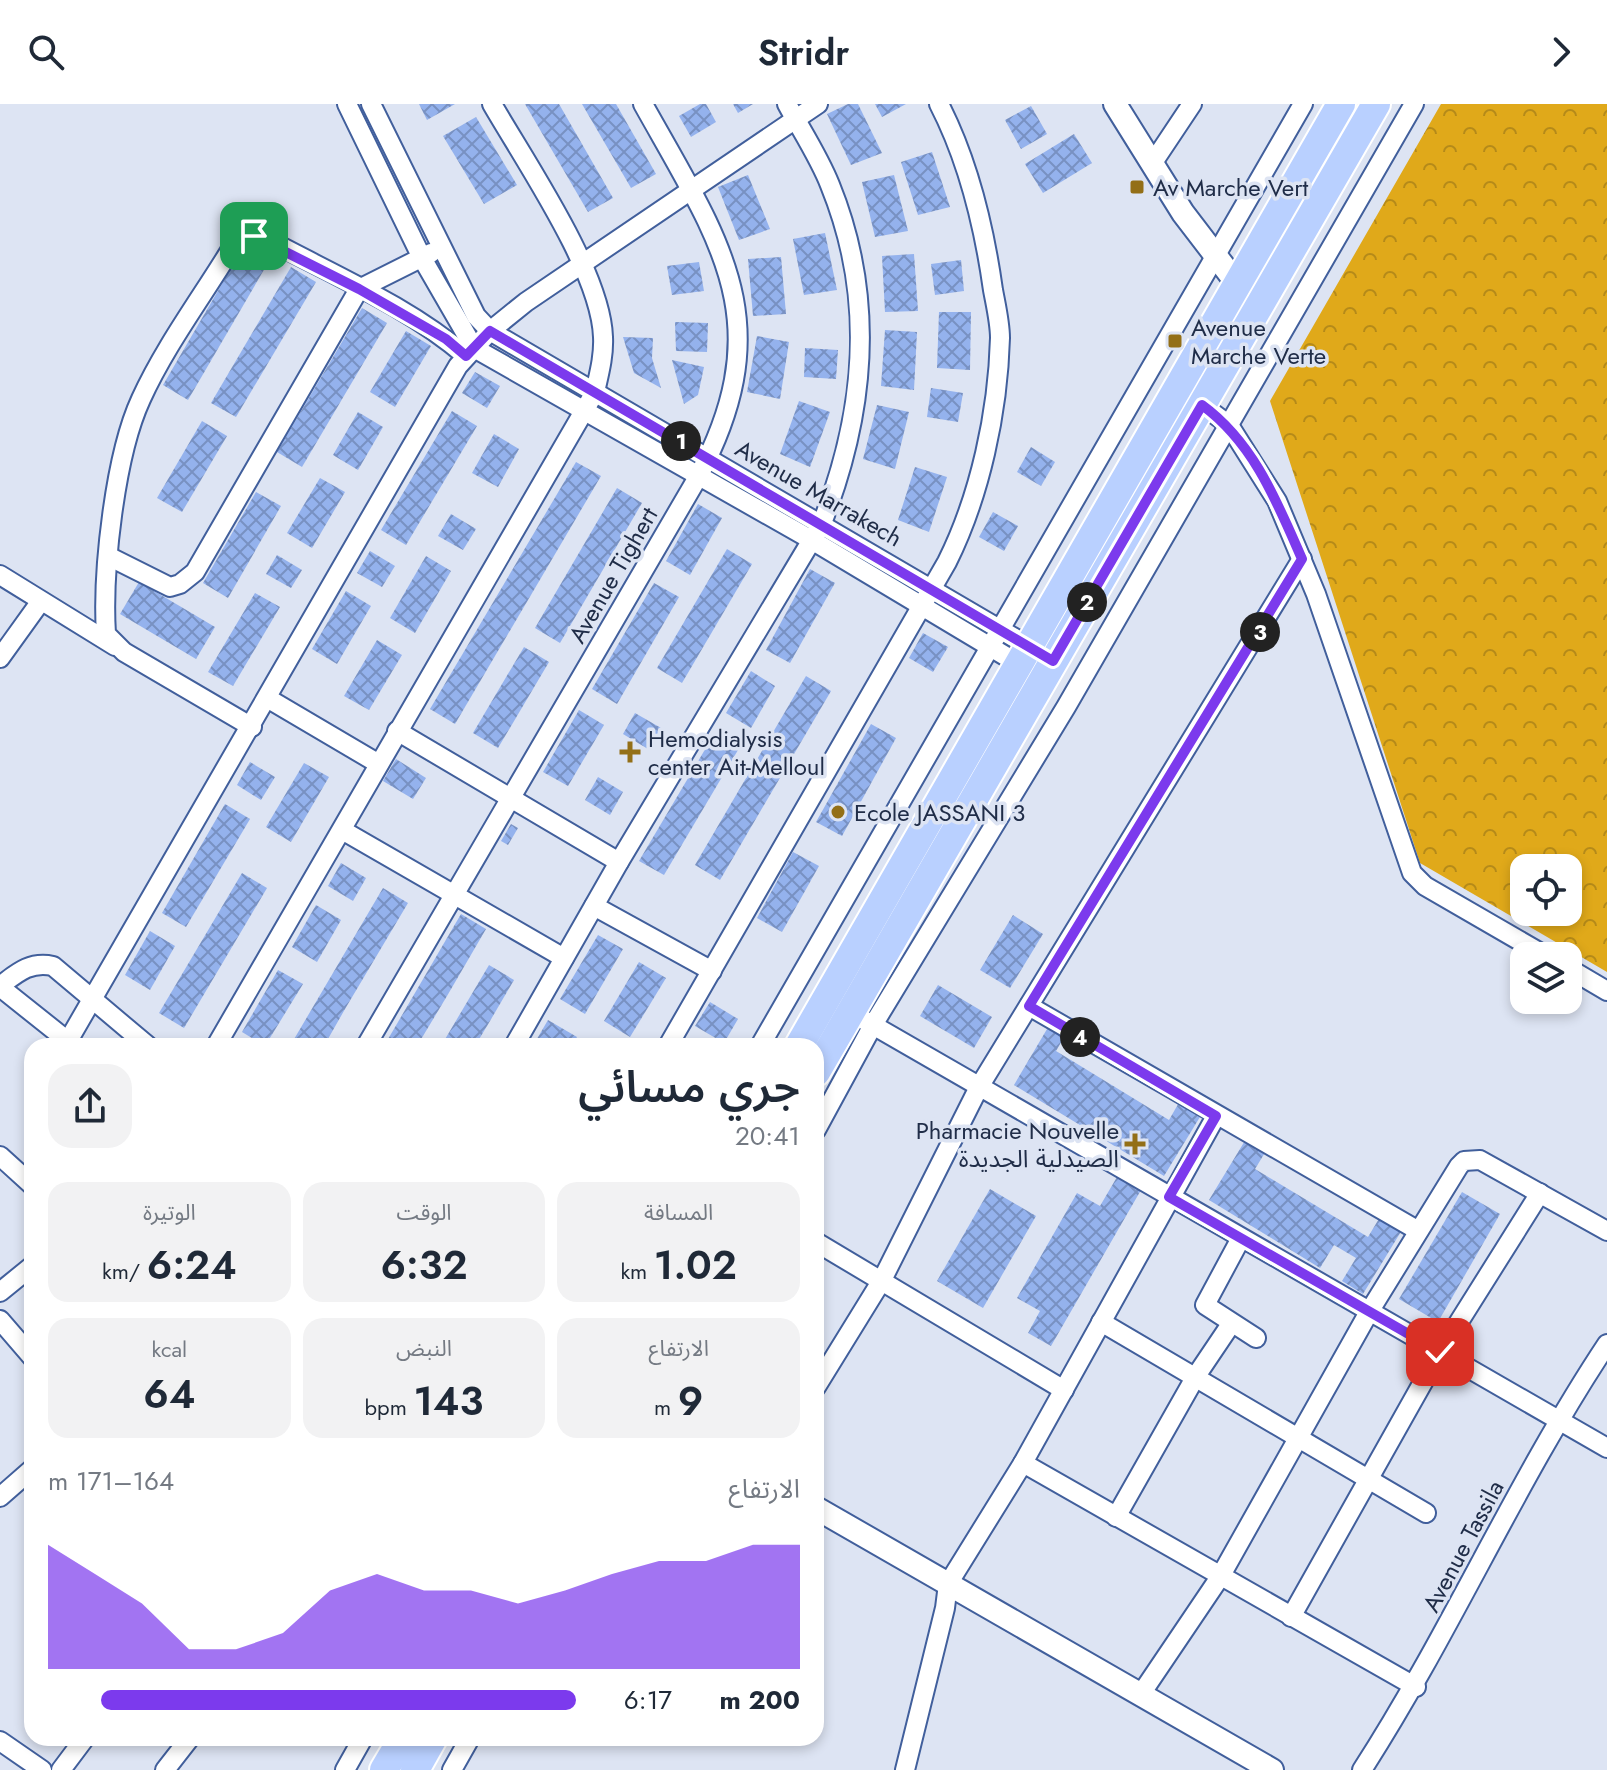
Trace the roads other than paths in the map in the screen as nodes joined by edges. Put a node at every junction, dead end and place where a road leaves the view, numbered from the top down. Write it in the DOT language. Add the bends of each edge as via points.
graph roads {
  1 [pos="347,104"];
  2 [pos="371,104"];
  3 [pos="492,104"];
  4 [pos="643,104"];
  5 [pos="818,104"];
  6 [pos="939,104"];
  7 [pos="1115,104"];
  8 [pos="1192,104"];
  9 [pos="1303,104"];
  10 [pos="1341,104"];
  11 [pos="1376,104"];
  12 [pos="1414,104"];
  13 [pos="791,112"];
  14 [pos="380,122"];
  15 [pos="358,130"];
  16 [pos="1152,164"];
  17 [pos="692,191"];
  18 [pos="440,247"];
  19 [pos="1214,257"];
  20 [pos="422,258"];
  21 [pos="584,265"];
  22 [pos="1236,286"];
  23 [pos="359,289"];
  24 [pos="1259,306"];
  25 [pos="490,331"];
  26 [pos="470,352"];
  27 [pos="595,392"];
  28 [pos="1202,405"];
  29 [pos="586,410"];
  30 [pos="1229,425"];
  31 [pos="709,457"];
  32 [pos="698,477"];
  33 [pos="822,523"];
  34 [pos="810,539"];
  35 [pos="110,557"];
  36 [pos="1302,559"];
  37 [pos="0,575"];
  38 [pos="932,587"];
  39 [pos="41,601"];
  40 [pos="922,605"];
  41 [pos="1002,630"];
  42 [pos="993,647"];
  43 [pos="124,652"];
  44 [pos="1024,655"];
  45 [pos="0,658"];
  46 [pos="1048,670"];
  47 [pos="267,698"];
  48 [pos="252,727"];
  49 [pos="397,731"];
  50 [pos="379,764"];
  51 [pos="510,797"];
  52 [pos="342,830"];
  53 [pos="619,862"];
  54 [pos="454,895"];
  55 [pos="594,906"];
  56 [pos="1522,942"];
  57 [pos="564,958"];
  58 [pos="712,971"];
  59 [pos="1582,976"];
  60 [pos="0,987"];
  61 [pos="1607,991"];
  62 [pos="94,999"];
  63 [pos="1029,1006"];
  64 [pos="850,1012"];
  65 [pos="65,1038"];
  66 [pos="74,1038"];
  67 [pos="139,1038"];
  68 [pos="221,1038"];
  69 [pos="371,1038"];
  70 [pos="519,1038"];
  71 [pos="673,1038"];
  72 [pos="765,1038"];
  73 [pos="811,1038"];
  74 [pos="824,1058"];
  75 [pos="979,1087"];
  76 [pos="824,1102"];
  77 [pos="1216,1116"];
  78 [pos="0,1156"];
  79 [pos="24,1178"];
  80 [pos="1540,1193"];
  81 [pos="1169,1197"];
  82 [pos="1417,1230"];
  83 [pos="1607,1231"];
  84 [pos="1241,1238"];
  85 [pos="824,1247"];
  86 [pos="24,1272"];
  87 [pos="882,1280"];
  88 [pos="0,1292"];
  89 [pos="1369,1312"];
  90 [pos="0,1320"];
  91 [pos="1101,1322"];
  92 [pos="1231,1324"];
  93 [pos="1256,1338"];
  94 [pos="1607,1344"];
  95 [pos="24,1348"];
  96 [pos="1440,1352"];
  97 [pos="824,1374"];
  98 [pos="1196,1376"];
  99 [pos="1064,1390"];
  100 [pos="1557,1420"];
  101 [pos="1298,1439"];
  102 [pos="1607,1448"];
  103 [pos="1023,1463"];
  104 [pos="24,1475"];
  105 [pos="1369,1480"];
  106 [pos="3,1489"];
  107 [pos="824,1513"];
  108 [pos="1426,1513"];
  109 [pos="1116,1517"];
  110 [pos="1220,1577"];
  111 [pos="948,1584"];
  112 [pos="1291,1617"];
  113 [pos="1416,1687"];
  114 [pos="1141,1694"];
  115 [pos="0,1741"];
  116 [pos="79,1746"];
  117 [pos="184,1746"];
  118 [pos="358,1746"];
  119 [pos="398,1746"];
  120 [pos="428,1746"];
  121 [pos="466,1746"];
  122 [pos="1265,1768"];
  123 [pos="42,1770"];
  124 [pos="61,1770"];
  125 [pos="165,1770"];
  126 [pos="345,1770"];
  127 [pos="384,1770"];
  128 [pos="415,1770"];
  129 [pos="452,1770"];
  130 [pos="905,1770"];
  131 [pos="1362,1770"];
  1 -- 15 [label="street"];
  2 -- 14 [label="street, Avenue Marrakech"];
  3 -- 21 [label="street"];
  4 -- 17 [label="street, Avenue Tighert"];
  5 -- 13 [label="street"];
  6 -- 38 [label="street" via="974,192 1000,337 986,445 957,542"];
  7 -- 16 [label="street"];
  8 -- 16 [label="street"];
  9 -- 19 [label="street"];
  10 -- 22 [label="main road"];
  11 -- 24 [label="main road"];
  12 -- 30 [label="street"];
  13 -- 17 [label="street"];
  13 -- 33 [label="street" via="830,184 851,251 860,326 860,387 853,424"];
  14 -- 15 [label="street"];
  14 -- 18 [label="street, Avenue Marrakech"];
  15 -- 20 [label="street"];
  16 -- 19 [label="street"];
  17 -- 21 [label="street"];
  17 -- 31 [label="street, Avenue Tighert" via="735,294 739,361 730,409"];
  18 -- 20 [label="street"];
  18 -- 25 [label="street, Avenue Marrakech" via="476,316"];
  19 -- 22 [label="street"];
  19 -- 41 [label="street"];
  20 -- 23 [label="street"];
  20 -- 26 [label="street"];
  21 -- 25 [label="street"];
  21 -- 27 [label="street" via="603,337"];
  22 -- 24 [label="street"];
  22 -- 44 [label="main road"];
  23 -- 26 [label="street, Avenue Marrakech"];
  23 -- 35 [label="street" via="195,572 170,587"];
  23 -- 35 [label="street, Avenue Marrakech" via="263,237 236,241 142,397 130,426"];
  24 -- 28 [label="main road"];
  25 -- 26 [label="street"];
  25 -- 27 [label="street, Avenue Marrakech"];
  26 -- 29 [label="street, Avenue Marrakech"];
  26 -- 47 [label="street" via="429,409"];
  27 -- 29 [label="street"];
  27 -- 31 [label="street, Avenue Marrakech"];
  28 -- 30 [label="street"];
  28 -- 46 [label="main road"];
  29 -- 32 [label="street, Avenue Marrakech"];
  29 -- 49 [label="street"];
  30 -- 36 [label="street" via="1277,501"];
  30 -- 64 [label="street" via="1066,707"];
  31 -- 32 [label="street, Avenue Tighert"];
  31 -- 33 [label="street, Avenue Marrakech"];
  32 -- 34 [label="street, Avenue Marrakech"];
  32 -- 51 [label="street, Avenue Tighert"];
  33 -- 34 [label="street"];
  33 -- 38 [label="street, Avenue Marrakech"];
  34 -- 40 [label="street, Avenue Marrakech"];
  34 -- 53 [label="street"];
  35 -- 43 [label="street" via="106,634"];
  36 -- 56 [label="street" via="1412,873 1425,886"];
  36 -- 63 [label="street"];
  37 -- 39 [label="street"];
  38 -- 40 [label="street"];
  38 -- 41 [label="street, Avenue Marrakech"];
  39 -- 43 [label="street"];
  39 -- 45 [label="street"];
  40 -- 42 [label="street, Avenue Marrakech"];
  40 -- 58 [label="street"];
  41 -- 42 [label="street"];
  41 -- 44 [label="street, Avenue Marrakech"];
  42 -- 44 [label="street, Avenue Marrakech"];
  42 -- 72 [label="street"];
  43 -- 48 [label="street"];
  44 -- 46 [label="street, Avenue Marrakech"];
  44 -- 64 [label="main road"];
  46 -- 64 [label="main road"];
  47 -- 48 [label="street"];
  47 -- 50 [label="street"];
  48 -- 62 [label="street"];
  49 -- 50 [label="street"];
  49 -- 51 [label="street"];
  50 -- 52 [label="street"];
  51 -- 53 [label="street"];
  51 -- 54 [label="street, Avenue Tighert"];
  52 -- 54 [label="street"];
  52 -- 68 [label="street"];
  53 -- 55 [label="street"];
  54 -- 57 [label="street"];
  54 -- 69 [label="street, Avenue Tighert"];
  55 -- 57 [label="street"];
  55 -- 58 [label="street"];
  57 -- 70 [label="street"];
  58 -- 71 [label="street"];
  59 -- 61 [label="street"];
  60 -- 62 [label="street" via="40,963 53,966"];
  60 -- 65 [label="street"];
  62 -- 66 [label="street"];
  62 -- 67 [label="street"];
  63 -- 75 [label="street"];
  63 -- 77 [label="street"];
  64 -- 73 [label="main road"];
  64 -- 74 [label="main road"];
  64 -- 75 [label="street"];
  64 -- 76 [label="street"];
  75 -- 81 [label="street"];
  75 -- 87 [label="street"];
  77 -- 81 [label="street"];
  77 -- 82 [label="street"];
  78 -- 79 [label="street"];
  80 -- 82 [label="street" via="1480,1160 1464,1161"];
  80 -- 83 [label="street"];
  80 -- 96 [label="street"];
  81 -- 84 [label="street"];
  81 -- 91 [label="street"];
  82 -- 89 [label="street"];
  84 -- 89 [label="street"];
  84 -- 92 [label="street" via="1205,1303"];
  85 -- 87 [label="street"];
  86 -- 88 [label="street"];
  87 -- 97 [label="street"];
  87 -- 99 [label="street"];
  89 -- 96 [label="street"];
  89 -- 101 [label="street"];
  90 -- 95 [label="street"];
  91 -- 98 [label="street"];
  91 -- 99 [label="street"];
  92 -- 93 [label="street"];
  92 -- 98 [label="street"];
  94 -- 100 [label="street, Avenue Tassila"];
  96 -- 100 [label="street"];
  96 -- 105 [label="street"];
  98 -- 101 [label="street"];
  98 -- 109 [label="street"];
  99 -- 103 [label="street"];
  100 -- 102 [label="street"];
  100 -- 113 [label="street, Avenue Tassila"];
  101 -- 105 [label="street"];
  101 -- 110 [label="street"];
  103 -- 109 [label="street"];
  103 -- 111 [label="street"];
  104 -- 106 [label="street"];
  105 -- 108 [label="street"];
  105 -- 112 [label="street"];
  107 -- 111 [label="street"];
  109 -- 110 [label="street"];
  110 -- 112 [label="street"];
  110 -- 114 [label="street"];
  111 -- 114 [label="street"];
  111 -- 130 [label="street"];
  112 -- 113 [label="street"];
  113 -- 131 [label="street, Avenue Tassila"];
  114 -- 122 [label="street"];
  115 -- 123 [label="street"];
  116 -- 124 [label="street"];
  117 -- 125 [label="street"];
  118 -- 126 [label="street"];
  119 -- 127 [label="main road"];
  120 -- 128 [label="main road"];
  121 -- 129 [label="street"];
}
